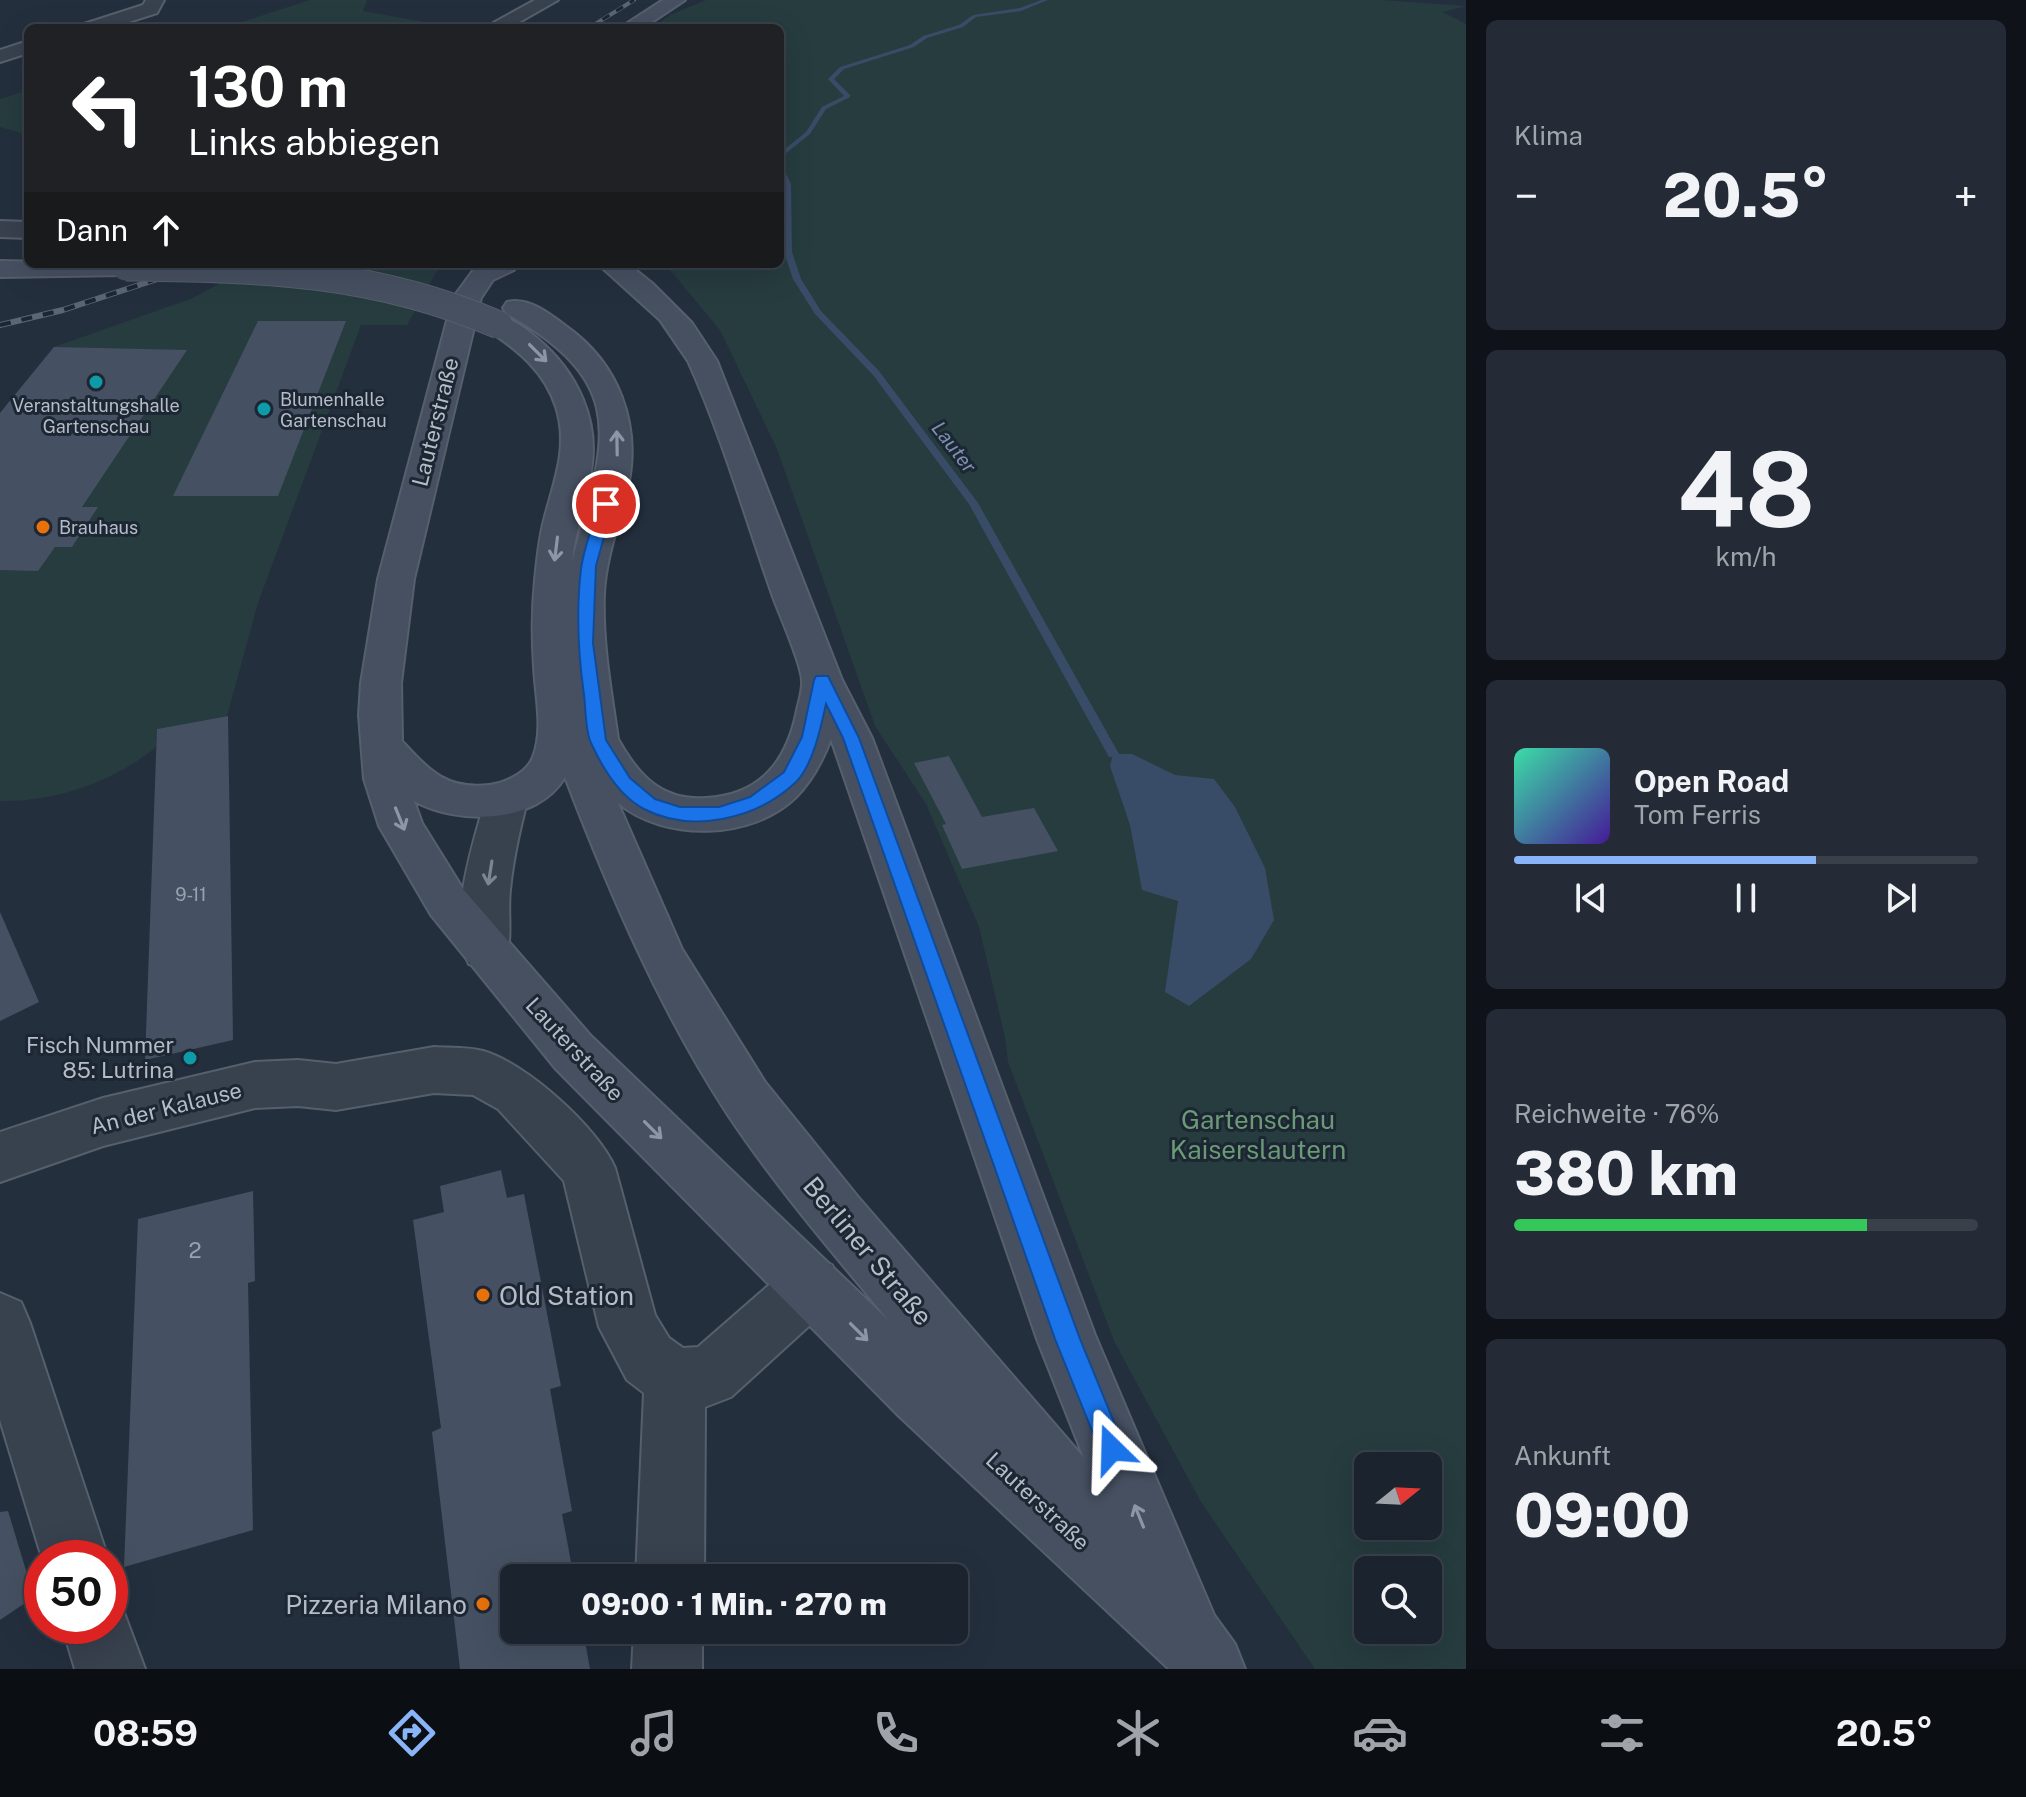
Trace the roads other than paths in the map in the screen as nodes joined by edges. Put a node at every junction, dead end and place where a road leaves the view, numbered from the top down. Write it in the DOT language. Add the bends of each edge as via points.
graph roads {
  1 [pos="155,0"];
  2 [pos="549,0"];
  3 [pos="676,0"];
  4 [pos="103,24"];
  5 [pos="502,24"];
  6 [pos="637,24"];
  7 [pos="24,48"];
  8 [pos="0,56"];
  9 [pos="0,229"];
  10 [pos="24,230"];
  11 [pos="24,252"];
  12 [pos="0,253"];
  13 [pos="63,268"];
  14 [pos="172,268"];
  15 [pos="390,268"];
  16 [pos="491,268"];
  17 [pos="616,268"];
  18 [pos="0,269"];
  19 [pos="507,316"];
  20 [pos="822,680"];
  21 [pos="558,708"];
  22 [pos="598,740"];
  23 [pos="381,744"];
  24 [pos="507,798"];
  25 [pos="607,823"];
  26 [pos="486,950"];
  27 [pos="0,1157"];
  28 [pos="812,1285"];
  29 [pos="0,1323"];
  30 [pos="675,1379"];
  31 [pos="69,1540"];
  32 [pos="670,1564"];
  33 [pos="102,1644"];
  34 [pos="668,1644"];
  35 [pos="1200,1655"];
  36 [pos="110,1669"];
  37 [pos="667,1669"];
  1 -- 4 [label="street" via="150,9"];
  2 -- 5 [label="street"];
  3 -- 6 [label="main road"];
  7 -- 8 [label="street"];
  9 -- 10 [label="street"];
  11 -- 12 [label="main road"];
  13 -- 18 [label="main road, Berliner Straße, bridge"];
  14 -- 19 [label="main road, Berliner Straße, bridge" via="359,279"];
  15 -- 19 [label="main road, Berliner Straße" via="437,278"];
  16 -- 23 [label="main road, Lauterstraße" via="473,286 462,311 396,579 381,683"];
  17 -- 20 [label="main road" via="672,313 703,359"];
  19 -- 21 [label="main road, Berliner Straße, one-way" via="518,336 546,361 576,416 575,470 558,533 552,595"];
  22 -- 19 [label="main road, Berliner Straße, one-way" via="586,653 586,590 616,466 615,416 600,379 574,344 549,324"];
  20 -- 22 [label="main road" via="811,737 791,776 756,802 736,809 679,813 649,804 624,783"];
  35 -- 20 [label="main road, one-way" via="1067,1339 851,738"];
  21 -- 24 [label="main road" via="554,758 528,789"];
  21 -- 25 [label="main road, Berliner Straße"];
  22 -- 25 [label="main road, Berliner Straße"];
  23 -- 24 [label="main road" via="427,790 457,800"];
  23 -- 26 [label="main road, Lauterstraße, one-way" via="385,779 401,826 447,902"];
  24 -- 26 [label="street, one-way" via="483,920"];
  25 -- 35 [label="main road, Berliner Straße" via="664,961 760,1119 1062,1479"];
  26 -- 28 [label="main road, Lauterstraße, one-way" via="573,1052"];
  27 -- 30 [label="street, An der Kalause" via="103,1122 255,1085 336,1087 434,1070 481,1073 516,1093 588,1168 629,1327 648,1359"];
  28 -- 30 [label="street" via="710,1376"];
  28 -- 35 [label="main road, Lauterstraße, one-way"];
  29 -- 31 [label="street"];
  30 -- 32 [label="street"];
  33 -- 36 [label="street"];
  34 -- 37 [label="street"];
}
